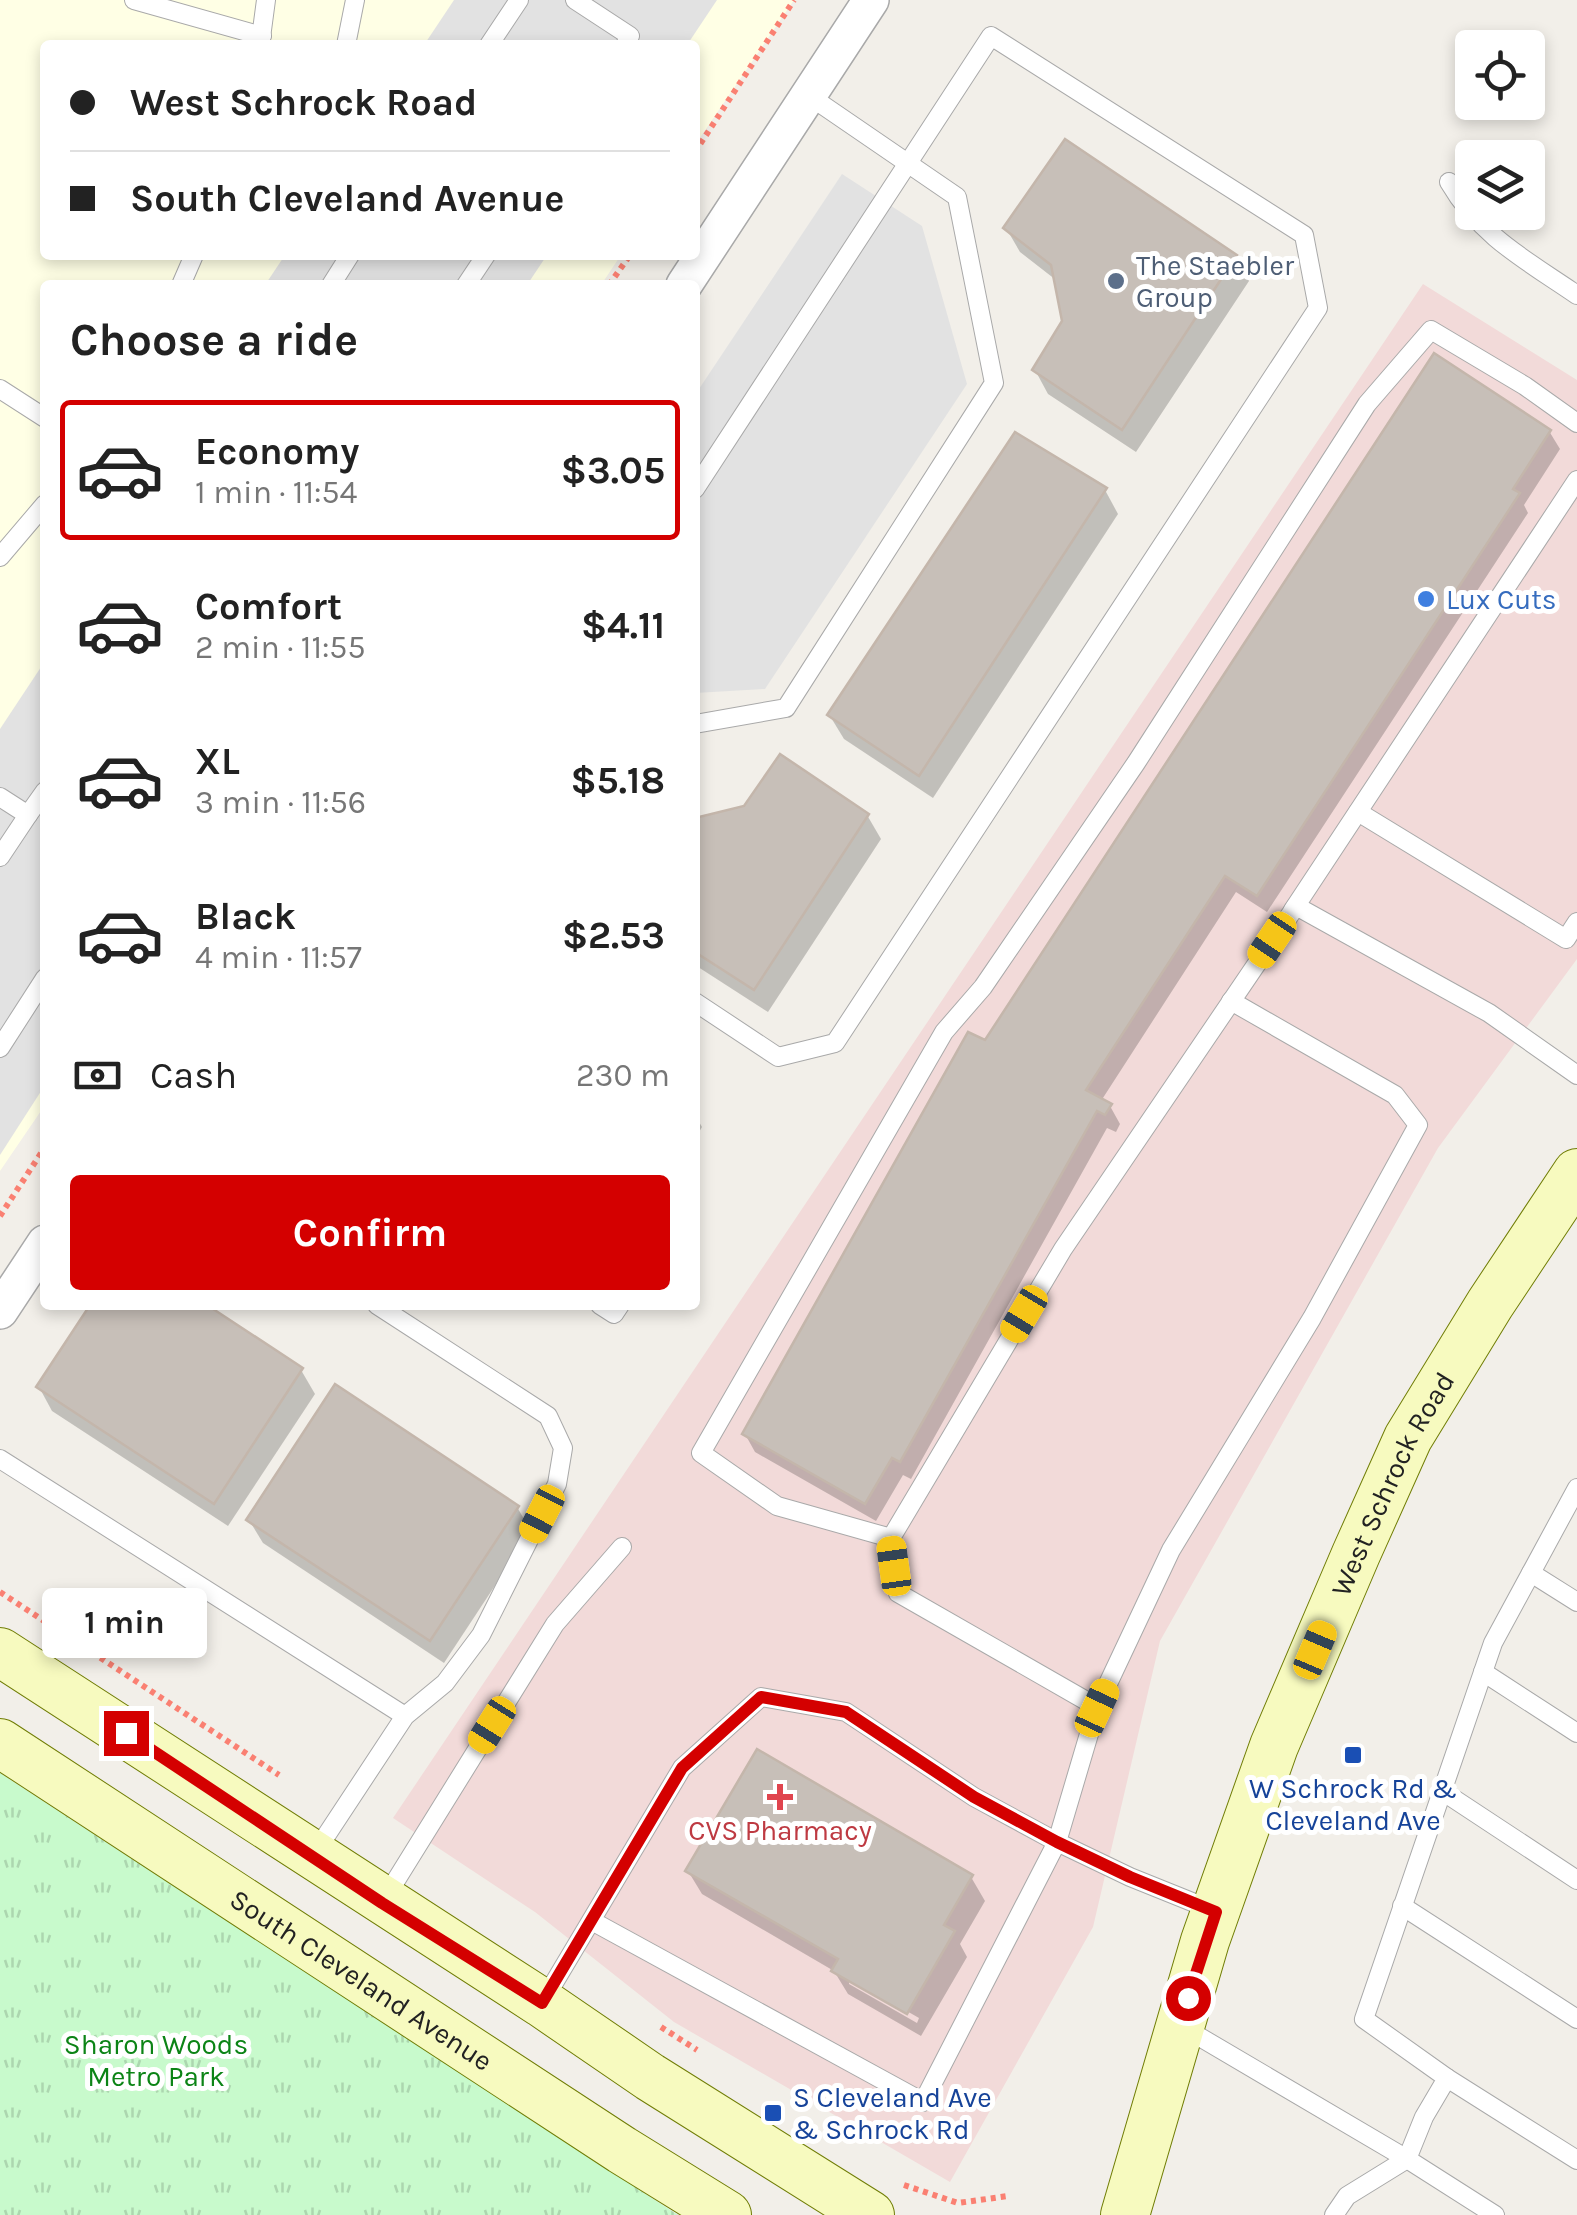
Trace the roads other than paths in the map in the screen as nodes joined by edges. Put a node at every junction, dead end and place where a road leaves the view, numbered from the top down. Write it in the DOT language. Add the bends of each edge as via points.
graph roads {
  1 [pos="134,0"];
  2 [pos="266,0"];
  3 [pos="355,0"];
  4 [pos="519,0"];
  5 [pos="575,0"];
  6 [pos="870,0"];
  7 [pos="258,40"];
  8 [pos="261,40"];
  9 [pos="347,40"];
  10 [pos="492,40"];
  11 [pos="627,40"];
  12 [pos="808,95"];
  13 [pos="907,163"];
  14 [pos="1450,182"];
  15 [pos="687,280"];
  16 [pos="1577,295"];
  17 [pos="0,389"];
  18 [pos="40,415"];
  19 [pos="1577,423"];
  20 [pos="1577,480"];
  21 [pos="700,482"];
  22 [pos="40,510"];
  23 [pos="0,558"];
  24 [pos="700,723"];
  25 [pos="0,797"];
  26 [pos="40,797"];
  27 [pos="1358,812"];
  28 [pos="28,815"];
  29 [pos="0,856"];
  30 [pos="1292,910"];
  31 [pos="1577,922"];
  32 [pos="40,986"];
  33 [pos="1232,1001"];
  34 [pos="700,1005"];
  35 [pos="0,1048"];
  36 [pos="1577,1076"];
  37 [pos="1577,1173"];
  38 [pos="40,1251"];
  39 [pos="385,1310"];
  40 [pos="0,1311"];
  41 [pos="0,1459"];
  42 [pos="1577,1488"];
  43 [pos="891,1538"];
  44 [pos="622,1547"];
  45 [pos="1530,1573"];
  46 [pos="1577,1602"];
  47 [pos="0,1652"];
  48 [pos="1483,1672"];
  49 [pos="1097,1708"];
  50 [pos="405,1716"];
  51 [pos="1577,1733"];
  52 [pos="0,1743"];
  53 [pos="1442,1791"];
  54 [pos="1057,1842"];
  55 [pos="314,1855"];
  56 [pos="1577,1880"];
  57 [pos="382,1903"];
  58 [pos="1402,1906"];
  59 [pos="1216,1912"];
  60 [pos="592,1921"];
  61 [pos="542,2003"];
  62 [pos="1577,2019"];
  63 [pos="1180,2026"];
  64 [pos="1447,2078"];
  65 [pos="1407,2159"];
  66 [pos="1577,2160"];
  67 [pos="880,2195"];
  68 [pos="727,2215"];
  69 [pos="1124,2215"];
  70 [pos="1334,2215"];
  71 [pos="1495,2215"];
  1 -- 7 [label="lane"];
  2 -- 8 [label="lane"];
  3 -- 9 [label="lane"];
  4 -- 10 [label="lane"];
  5 -- 11 [label="lane"];
  6 -- 12 [label="street"];
  12 -- 13 [label="lane"];
  12 -- 15 [label="street"];
  13 -- 21 [label="lane"];
  13 -- 24 [label="lane" via="957,197 994,382 786,708"];
  13 -- 34 [label="lane" via="991,36 1304,235 1318,308 835,1043 778,1057"];
  14 -- 16 [label="lane" via="1493,238"];
  17 -- 18 [label="lane"];
  19 -- 43 [label="lane" via="1431,330 1367,404 1136,763 983,987 944,1032 701,1453 777,1506"];
  20 -- 27 [label="lane"];
  22 -- 23 [label="lane"];
  25 -- 28 [label="lane"];
  26 -- 28 [label="lane"];
  27 -- 30 [label="lane"];
  27 -- 31 [label="lane" via="1566,939"];
  28 -- 29 [label="lane"];
  30 -- 33 [label="lane"];
  30 -- 36 [label="lane" via="1296,906 1489,1013"];
  32 -- 35 [label="lane"];
  33 -- 43 [label="lane" via="1063,1249"];
  33 -- 49 [label="lane" via="1395,1095 1418,1124 1312,1318 1170,1550"];
  37 -- 59 [label="main road, West Schrock Road" via="1408,1438 1274,1746"];
  38 -- 40 [label="street"];
  39 -- 50 [label="lane" via="548,1416 562,1448 556,1484 481,1636 446,1683"];
  41 -- 50 [label="lane"];
  42 -- 45 [label="lane"];
  43 -- 49 [label="lane" via="898,1593"];
  44 -- 57 [label="lane" via="555,1624"];
  45 -- 46 [label="lane"];
  45 -- 48 [label="lane"];
  47 -- 55 [label="main road"];
  48 -- 51 [label="lane"];
  48 -- 53 [label="lane"];
  49 -- 54 [label="lane"];
  50 -- 55 [label="lane"];
  52 -- 68 [label="main road, South Cleveland Avenue"];
  53 -- 56 [label="lane"];
  53 -- 58 [label="lane"];
  54 -- 59 [label="lane"];
  54 -- 60 [label="lane" via="974,1797 846,1712 761,1697 682,1768"];
  54 -- 60 [label="lane" via="923,2102"];
  55 -- 57 [label="main road"];
  57 -- 61 [label="main road"];
  58 -- 62 [label="lane"];
  58 -- 64 [label="lane" via="1364,2019"];
  59 -- 63 [label="main road, West Schrock Road"];
  60 -- 61 [label="lane"];
  61 -- 67 [label="main road" via="650,2077"];
  63 -- 65 [label="lane"];
  63 -- 69 [label="main road, West Schrock Road"];
  64 -- 65 [label="lane"];
  64 -- 66 [label="lane"];
  65 -- 70 [label="lane" via="1347,2196"];
  65 -- 71 [label="lane"];
}
